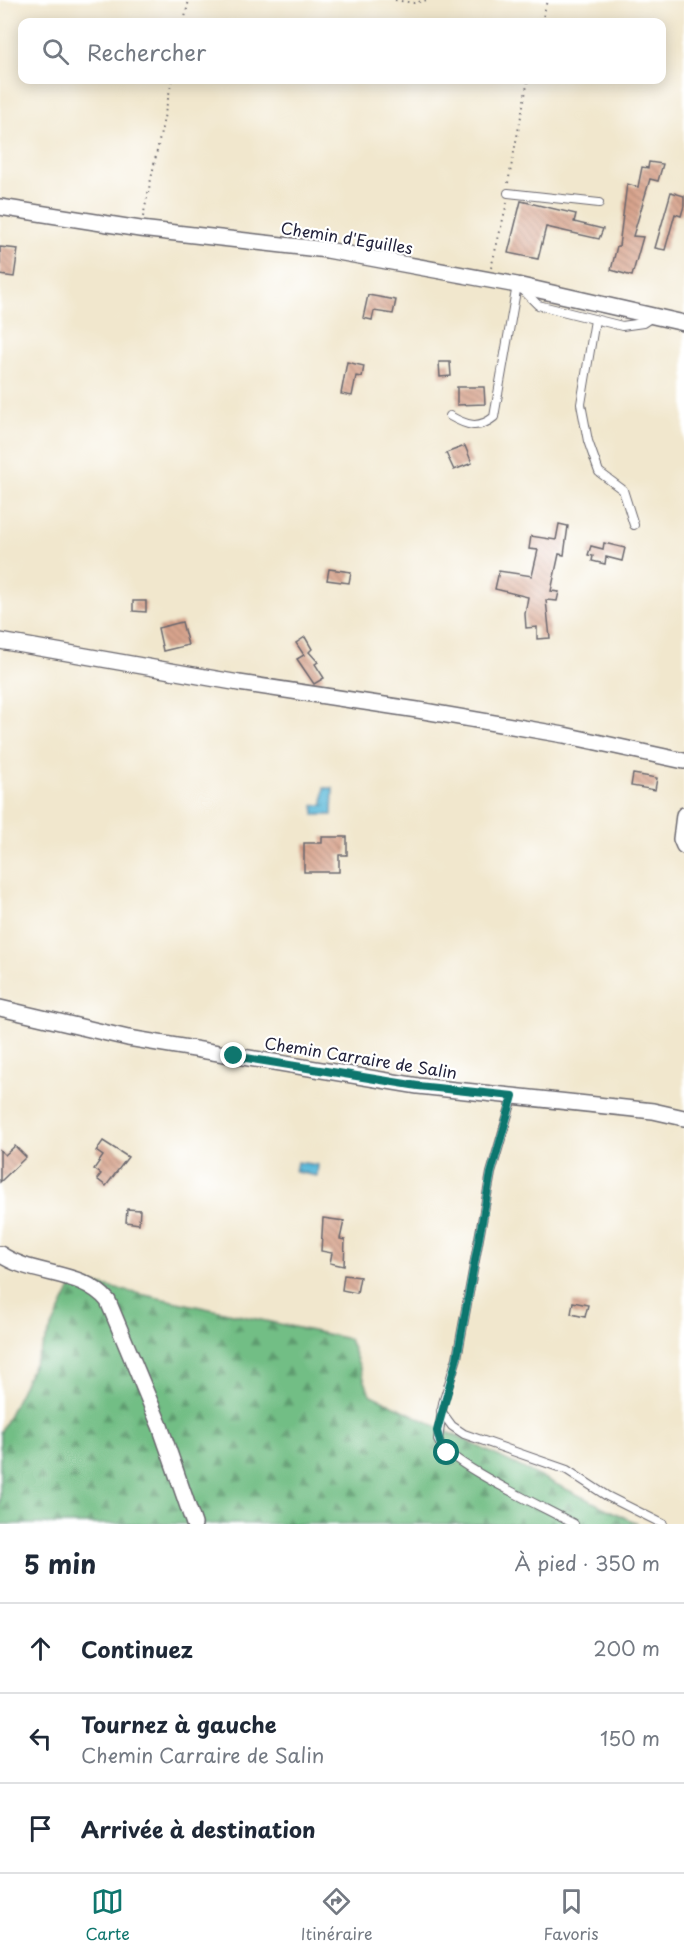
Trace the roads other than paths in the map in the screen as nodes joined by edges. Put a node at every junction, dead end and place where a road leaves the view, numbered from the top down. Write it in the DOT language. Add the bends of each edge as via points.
graph roads {
  1 [pos="508,193"];
  2 [pos="599,202"];
  3 [pos="0,207"];
  4 [pos="517,285"];
  5 [pos="653,316"];
  6 [pos="595,320"];
  7 [pos="684,323"];
  8 [pos="450,416"];
  9 [pos="634,525"];
  10 [pos="0,640"];
  11 [pos="684,761"];
  12 [pos="684,815"];
  13 [pos="684,846"];
  14 [pos="0,1008"];
  15 [pos="513,1096"];
  16 [pos="684,1118"];
  17 [pos="0,1254"];
  18 [pos="441,1411"];
  19 [pos="194,1524"];
  20 [pos="574,1524"];
  21 [pos="663,1524"];
  1 -- 2 [label="lane"];
  3 -- 4 [label="street, Chemin d'Eguilles" via="327,250"];
  4 -- 5 [label="street, Chemin d'Eguilles"];
  4 -- 6 [label="lane" via="538,304"];
  4 -- 8 [label="lane" via="494,417 485,424 468,426"];
  5 -- 6 [label="lane" via="643,323 622,326"];
  5 -- 7 [label="street, Chemin d'Eguilles"];
  6 -- 9 [label="lane" via="581,404 588,441 599,472 623,490"];
  10 -- 11 [label="street" via="564,735"];
  12 -- 13 [label="street"];
  14 -- 15 [label="street, Chemin Carraire de Salin" via="128,1038 418,1086"];
  15 -- 16 [label="street, Chemin Carraire de Salin"];
  15 -- 18 [label="lane" via="491,1173 457,1358"];
  17 -- 19 [label="street" via="93,1286 108,1301 160,1426"];
  18 -- 20 [label="lane" via="438,1440 447,1453"];
  18 -- 21 [label="lane" via="464,1434 567,1470 607,1496"];
}
